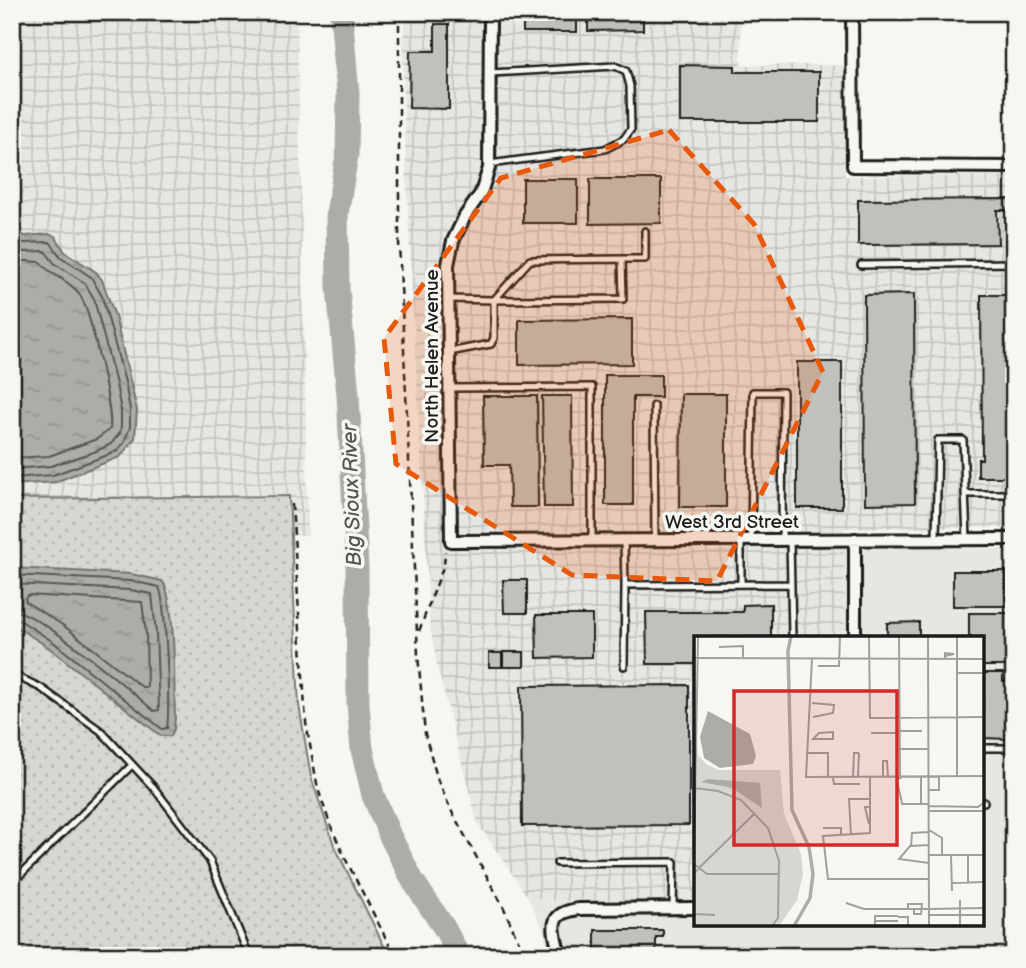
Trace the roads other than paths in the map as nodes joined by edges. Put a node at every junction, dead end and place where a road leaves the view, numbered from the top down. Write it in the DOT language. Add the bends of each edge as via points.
graph roads {
  1 [pos="490,12"];
  2 [pos="852,12"];
  3 [pos="490,73"];
  4 [pos="489,164"];
  5 [pos="1014,167"];
  6 [pos="645,231"];
  7 [pos="622,259"];
  8 [pos="1014,263"];
  9 [pos="861,265"];
  10 [pos="448,299"];
  11 [pos="494,300"];
  12 [pos="449,352"];
  13 [pos="450,388"];
  14 [pos="654,406"];
  15 [pos="965,494"];
  16 [pos="1014,494"];
  17 [pos="855,538"];
  18 [pos="936,538"];
  19 [pos="967,538"];
  20 [pos="1014,538"];
  21 [pos="746,539"];
  22 [pos="786,539"];
  23 [pos="592,540"];
  24 [pos="624,540"];
  25 [pos="655,540"];
  26 [pos="451,541"];
  27 [pos="741,584"];
  28 [pos="792,584"];
  29 [pos="625,585"];
  30 [pos="792,636"];
  31 [pos="855,636"];
  32 [pos="624,666"];
  33 [pos="12,674"];
  34 [pos="984,748"];
  35 [pos="1014,748"];
  36 [pos="132,765"];
  37 [pos="557,863"];
  38 [pos="12,883"];
  39 [pos="673,908"];
  40 [pos="694,908"];
  41 [pos="249,956"];
  42 [pos="561,956"];
  1 -- 3 [label="street, North Helen Avenue"];
  2 -- 5 [label="street" via="853,166"];
  3 -- 4 [label="street, North Helen Avenue"];
  3 -- 4 [label="lane" via="615,66 626,71 630,86 631,129 624,139 605,149"];
  4 -- 10 [label="street, North Helen Avenue" via="487,180 449,253"];
  6 -- 7 [label="lane" via="645,259"];
  7 -- 11 [label="lane" via="530,260"];
  7 -- 11 [label="lane" via="623,299"];
  8 -- 9 [label="lane"];
  10 -- 11 [label="lane"];
  10 -- 12 [label="street, North Helen Avenue"];
  11 -- 12 [label="lane" via="491,344"];
  12 -- 13 [label="street, North Helen Avenue"];
  13 -- 23 [label="lane" via="592,387"];
  13 -- 26 [label="street, North Helen Avenue"];
  14 -- 25 [label="lane"];
  15 -- 16 [label="lane"];
  15 -- 18 [label="lane" via="963,440 938,440"];
  15 -- 19 [label="lane"];
  17 -- 18 [label="street, West 3rd Street"];
  17 -- 22 [label="street, West 3rd Street"];
  17 -- 31 [label="street"];
  18 -- 19 [label="street, West 3rd Street"];
  19 -- 20 [label="street, West 3rd Street"];
  21 -- 22 [label="street, West 3rd Street"];
  21 -- 22 [label="lane" via="752,392 783,392"];
  21 -- 25 [label="street, West 3rd Street"];
  21 -- 27 [label="lane"];
  22 -- 28 [label="lane"];
  23 -- 24 [label="street, West 3rd Street"];
  23 -- 26 [label="street, West 3rd Street"];
  24 -- 25 [label="street, West 3rd Street"];
  24 -- 29 [label="lane"];
  27 -- 28 [label="lane"];
  27 -- 29 [label="lane"];
  28 -- 30 [label="lane"];
  29 -- 32 [label="lane"];
  33 -- 36 [label="lane" via="41,688 100,731"];
  34 -- 35 [label="lane"];
  36 -- 38 [label="lane"];
  36 -- 41 [label="lane" via="210,861"];
  37 -- 39 [label="lane" via="674,862"];
  39 -- 40 [label="street"];
  39 -- 42 [label="street" via="563,912 554,927"];
}
